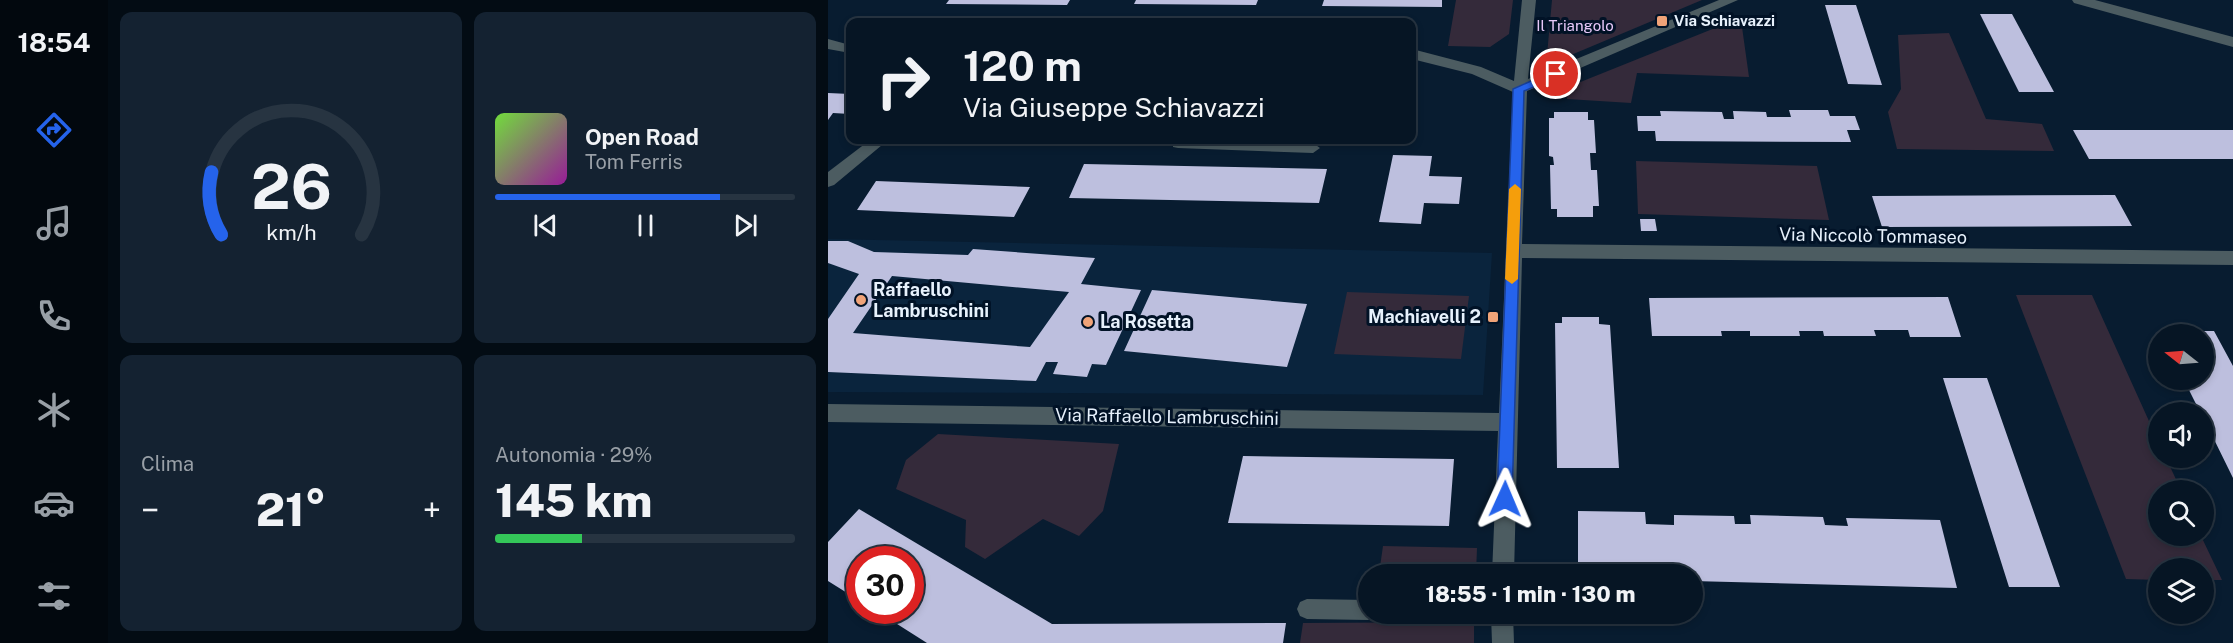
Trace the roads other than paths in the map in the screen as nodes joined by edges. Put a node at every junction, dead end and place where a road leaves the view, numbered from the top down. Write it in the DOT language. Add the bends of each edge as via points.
graph roads {
  1 [pos="1529,0"];
  2 [pos="1731,0"];
  3 [pos="2079,0"];
  4 [pos="2233,42"];
  5 [pos="828,44"];
  6 [pos="846,48"];
  7 [pos="1416,55"];
  8 [pos="1519,89"];
  9 [pos="875,144"];
  10 [pos="1260,144"];
  11 [pos="1313,148"];
  12 [pos="828,180"];
  13 [pos="1513,251"];
  14 [pos="2233,258"];
  15 [pos="828,413"];
  16 [pos="1506,422"];
  17 [pos="1503,564"];
  18 [pos="1308,609"];
  19 [pos="1358,610"];
  20 [pos="1502,624"];
  21 [pos="1503,643"];
  1 -- 8 [label="street"];
  2 -- 8 [label="street"];
  3 -- 4 [label="street"];
  5 -- 6 [label="street"];
  7 -- 8 [label="street" via="1476,70"];
  8 -- 13 [label="street"];
  9 -- 12 [label="street"];
  10 -- 11 [label="lane"];
  13 -- 14 [label="street, Via Niccolò Tommaseo"];
  13 -- 16 [label="street"];
  15 -- 16 [label="street, Via Raffaello Lambruschini"];
  16 -- 17 [label="street"];
  18 -- 19 [label="lane"];
  20 -- 21 [label="street"];
}
